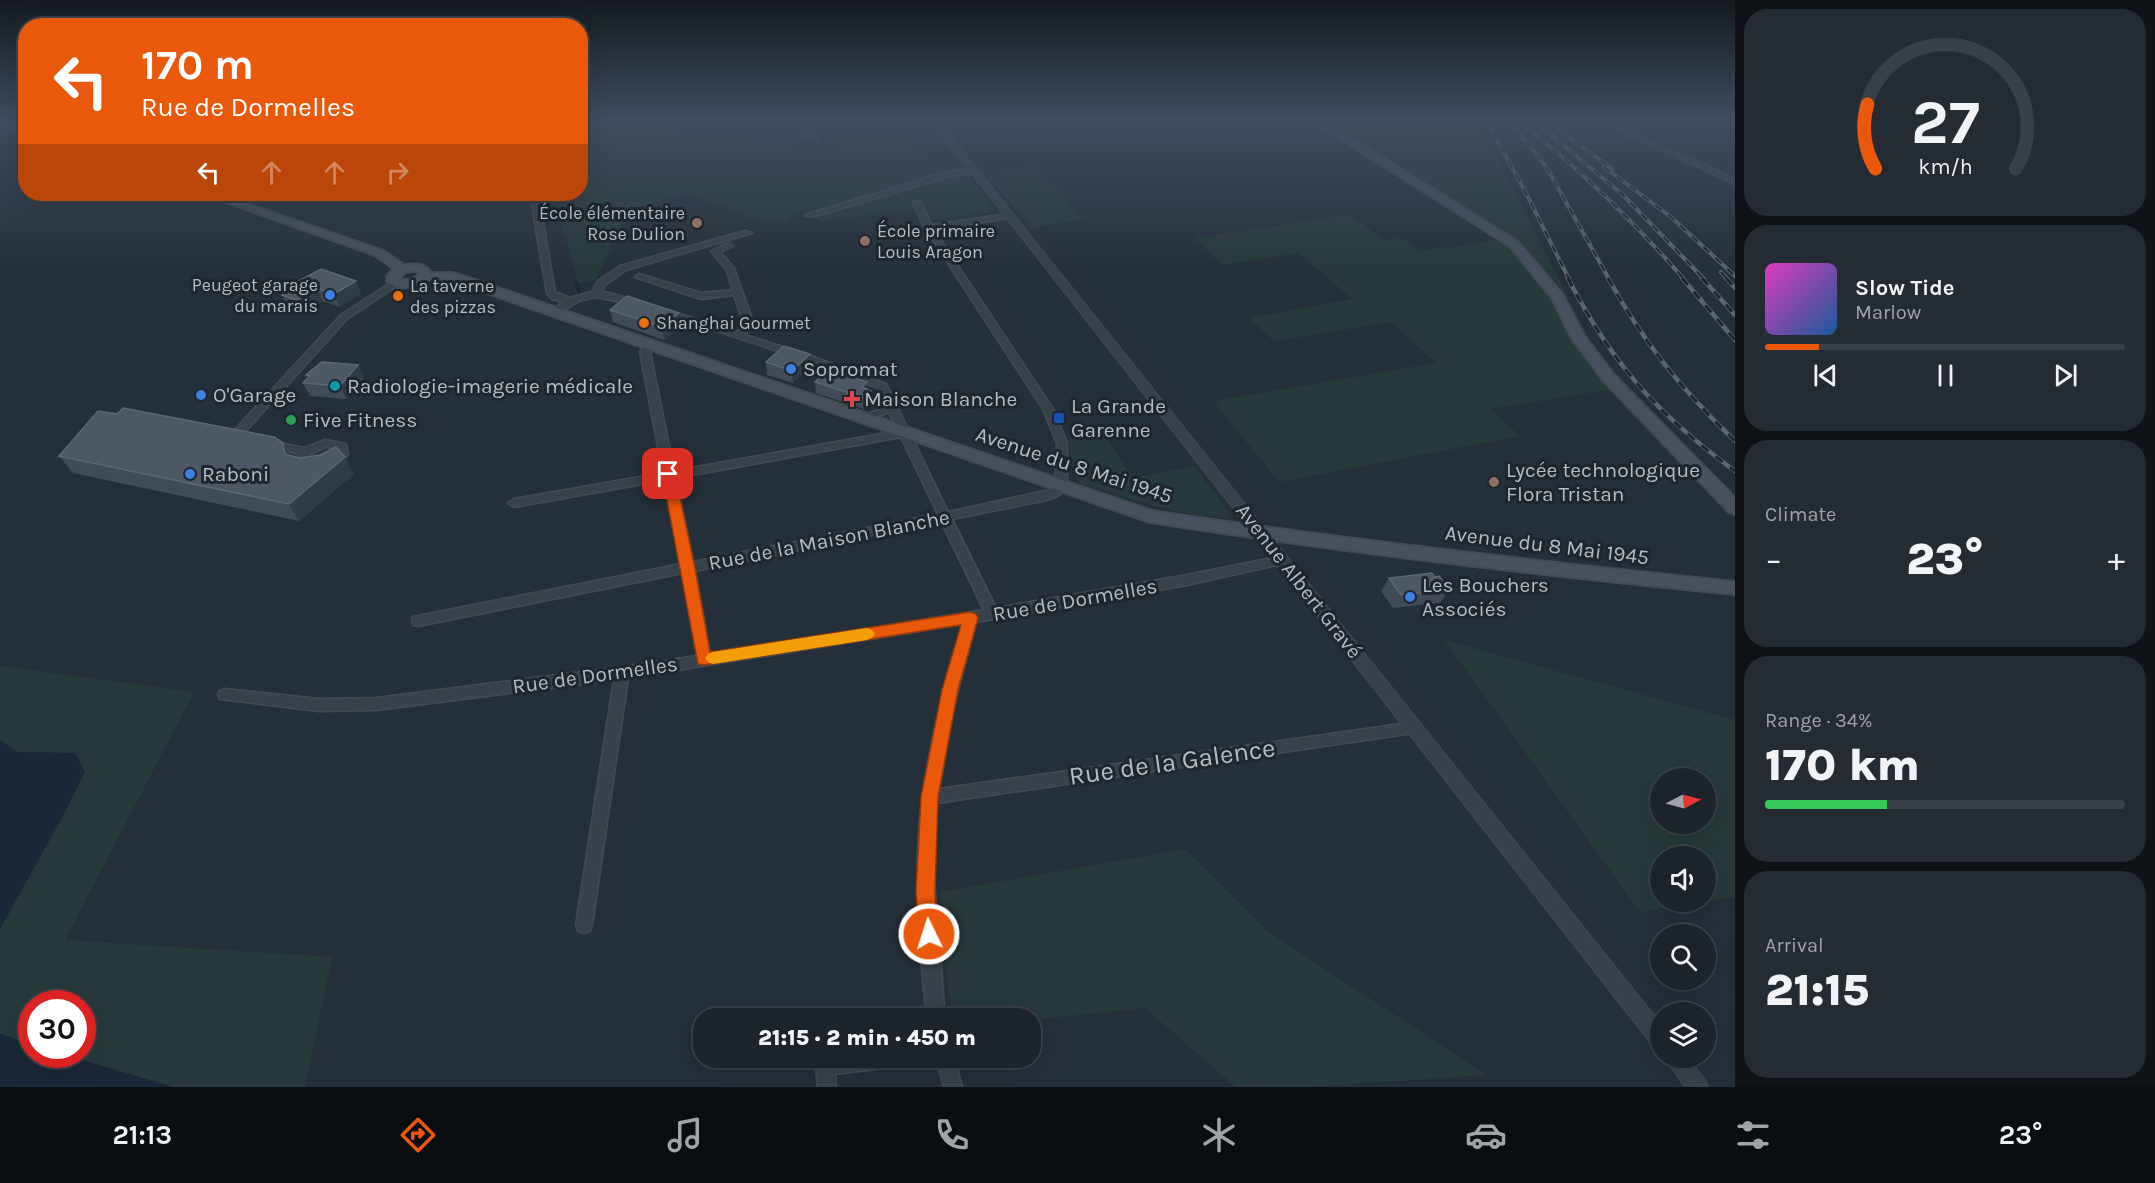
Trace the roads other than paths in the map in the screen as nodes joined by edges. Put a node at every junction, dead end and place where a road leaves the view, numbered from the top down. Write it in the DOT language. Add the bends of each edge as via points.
graph roads {
  1 [pos="1394,169"];
  2 [pos="1707,169"];
  3 [pos="974,171"];
  4 [pos="1735,182"];
  5 [pos="231,201"];
  6 [pos="535,201"];
  7 [pos="917,203"];
  8 [pos="809,215"];
  9 [pos="1008,216"];
  10 [pos="929,228"];
  11 [pos="748,233"];
  12 [pos="739,243"];
  13 [pos="402,269"];
  14 [pos="425,276"];
  15 [pos="639,276"];
  16 [pos="395,283"];
  17 [pos="596,292"];
  18 [pos="737,292"];
  19 [pos="569,301"];
  20 [pos="554,313"];
  21 [pos="739,336"];
  22 [pos="648,345"];
  23 [pos="890,401"];
  24 [pos="865,418"];
  25 [pos="906,433"];
  26 [pos="306,452"];
  27 [pos="668,474"];
  28 [pos="1061,487"];
  29 [pos="514,503"];
  30 [pos="1735,508"];
  31 [pos="945,517"];
  32 [pos="1261,533"];
  33 [pos="1282,560"];
  34 [pos="688,568"];
  35 [pos="1735,588"];
  36 [pos="992,614"];
  37 [pos="970,618"];
  38 [pos="418,621"];
  39 [pos="704,659"];
  40 [pos="622,673"];
  41 [pos="225,695"];
  42 [pos="1415,728"];
  43 [pos="930,797"];
  44 [pos="584,925"];
  45 [pos="935,1008"];
  46 [pos="1650,1027"];
  47 [pos="825,1068"];
  48 [pos="948,1068"];
  49 [pos="1683,1068"];
  50 [pos="827,1087"];
  51 [pos="953,1087"];
  52 [pos="1698,1087"];
  1 -- 30 [label="main road" via="1514,244 1558,297 1578,337 1609,378"];
  2 -- 4 [label="street"];
  3 -- 8 [label="street" via="942,176"];
  3 -- 9 [label="street, Avenue Albert Gravé"];
  5 -- 13 [label="main road" via="379,253"];
  6 -- 19 [label="street" via="551,293"];
  7 -- 10 [label="street"];
  9 -- 10 [label="street"];
  9 -- 32 [label="street, Avenue Albert Gravé"];
  10 -- 28 [label="street" via="1048,409 1062,442"];
  11 -- 17 [label="street" via="623,268 601,283"];
  12 -- 18 [label="street" via="715,251 730,268"];
  13 -- 14 [label="main road" via="421,268"];
  13 -- 16 [label="main road" via="393,276"];
  14 -- 16 [label="main road" via="413,283"];
  14 -- 20 [label="main road, Avenue du 8 Mai 1945" via="452,278"];
  15 -- 18 [label="street" via="701,296"];
  16 -- 26 [label="street" via="344,317 230,435"];
  17 -- 19 [label="street"];
  17 -- 21 [label="street"];
  18 -- 21 [label="street" via="749,325"];
  19 -- 20 [label="street"];
  20 -- 22 [label="main road, Avenue du 8 Mai 1945"];
  21 -- 23 [label="street" via="876,382"];
  22 -- 24 [label="main road, Avenue du 8 Mai 1945"];
  22 -- 27 [label="street" via="645,351"];
  23 -- 24 [label="street" via="885,411"];
  23 -- 25 [label="street"];
  24 -- 25 [label="main road, Avenue du 8 Mai 1945"];
  25 -- 27 [label="street"];
  25 -- 28 [label="main road, Avenue du 8 Mai 1945"];
  25 -- 31 [label="street"];
  27 -- 29 [label="street"];
  27 -- 34 [label="street"];
  28 -- 31 [label="street, Rue de la Maison Blanche" via="1043,497"];
  28 -- 32 [label="main road, Avenue du 8 Mai 1945" via="1150,516"];
  31 -- 34 [label="street, Rue de la Maison Blanche"];
  31 -- 36 [label="street"];
  32 -- 33 [label="street, Avenue Albert Gravé"];
  32 -- 35 [label="main road, Avenue du 8 Mai 1945"];
  33 -- 36 [label="street, Rue de Dormelles"];
  33 -- 42 [label="street, Avenue Albert Gravé"];
  34 -- 38 [label="street, Rue de la Maison Blanche"];
  34 -- 39 [label="street"];
  36 -- 37 [label="street, Rue de Dormelles"];
  37 -- 39 [label="street, Rue de Dormelles"];
  37 -- 43 [label="street" via="950,690"];
  39 -- 40 [label="street, Rue de Dormelles"];
  40 -- 41 [label="street, Rue de Dormelles" via="376,704 319,705"];
  40 -- 44 [label="street"];
  42 -- 43 [label="street, Rue de la Galence"];
  42 -- 46 [label="street, Avenue Albert Gravé"];
  43 -- 45 [label="street" via="926,892"];
  47 -- 50 [label="street"];
  48 -- 51 [label="street"];
  49 -- 52 [label="street"];
}
